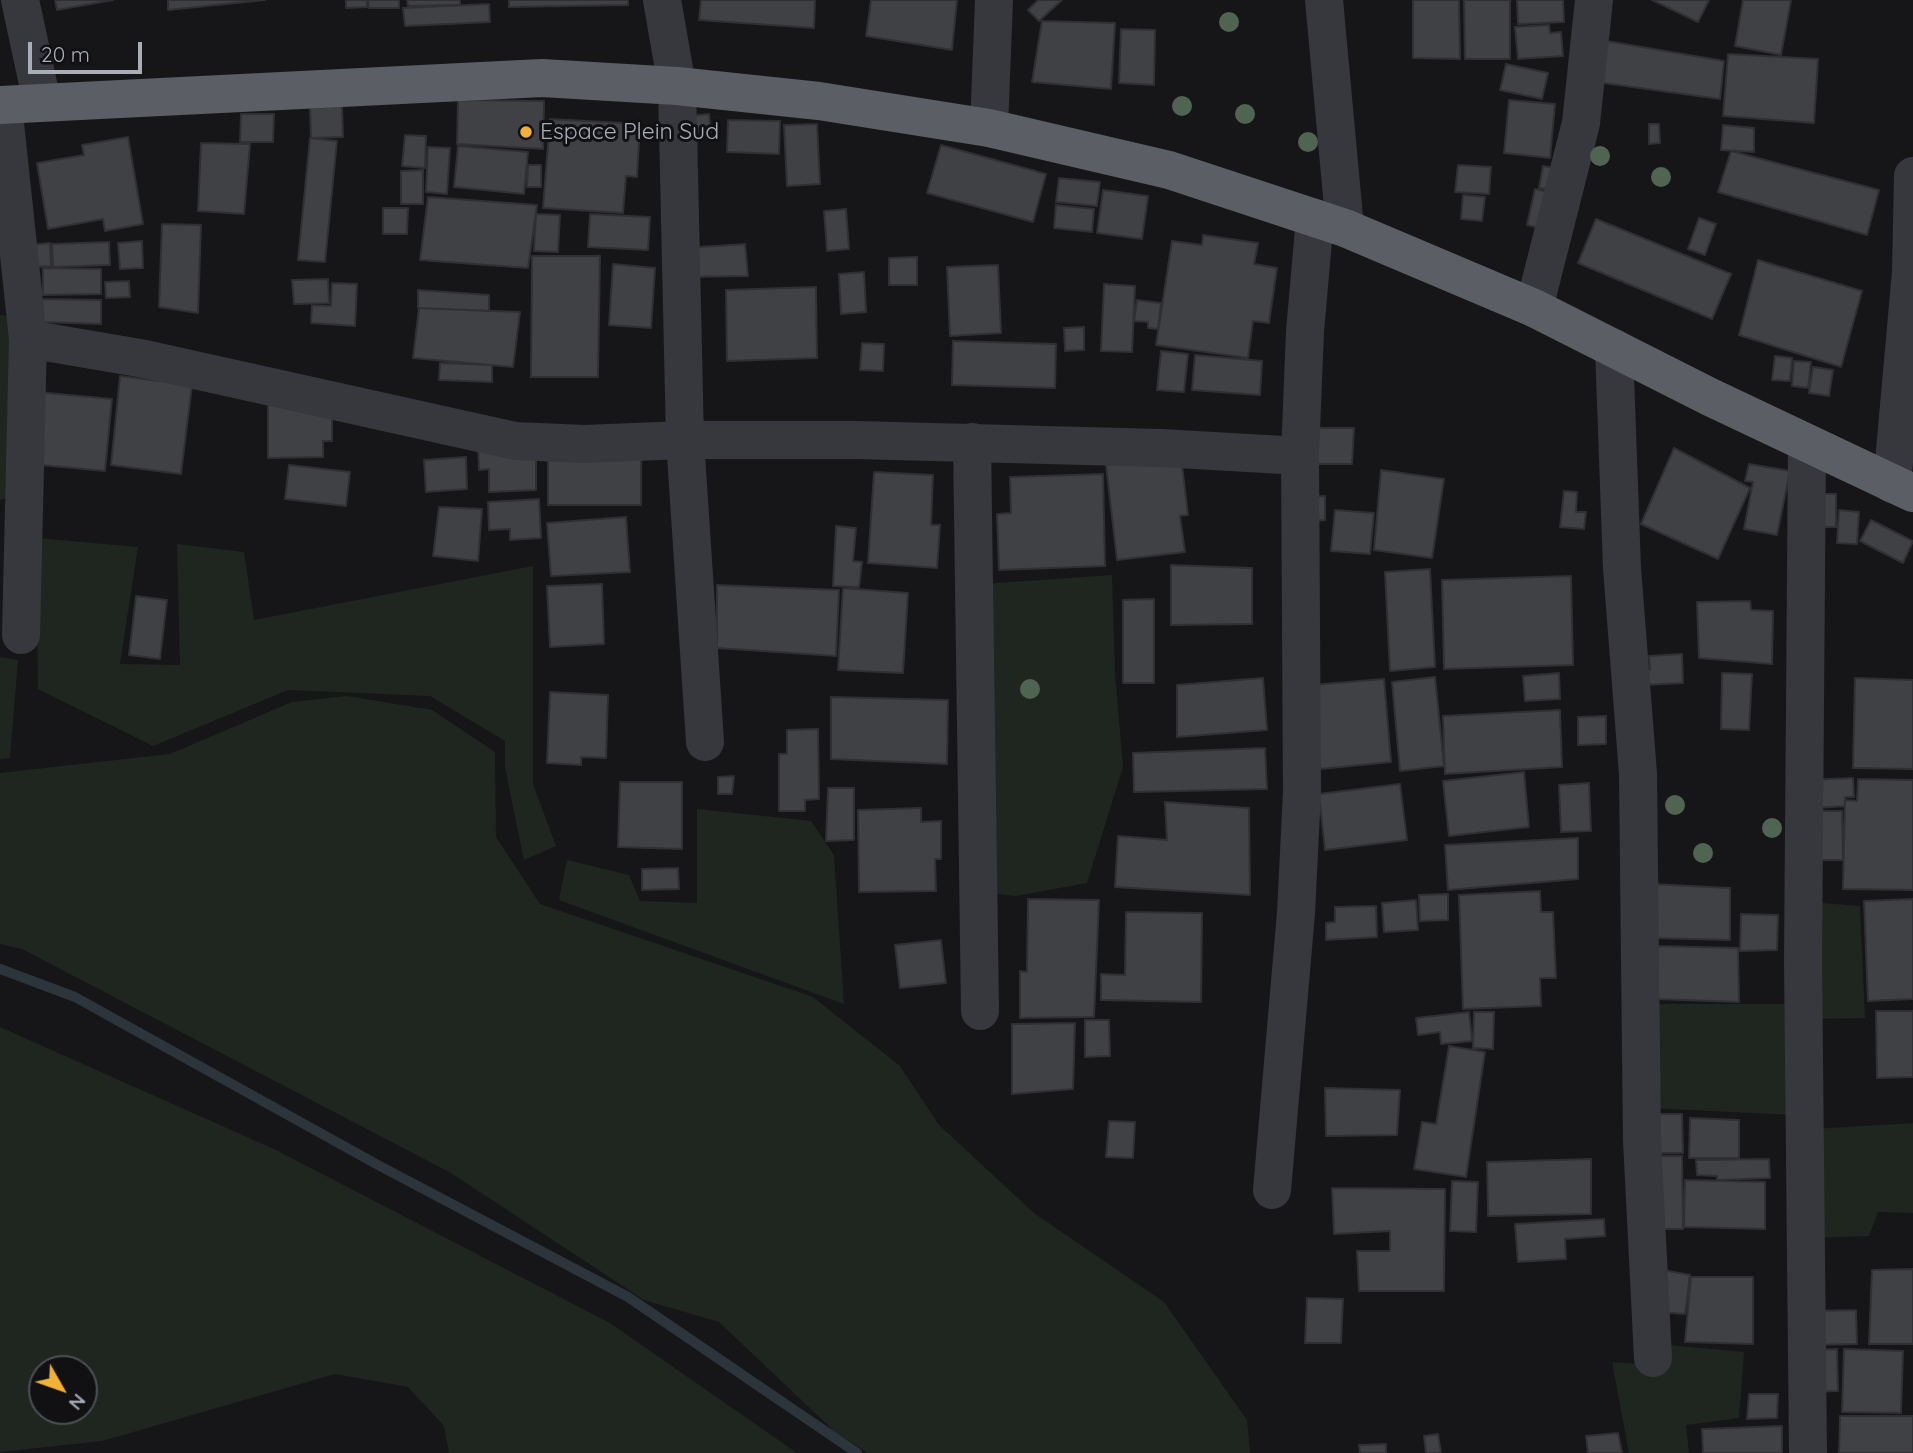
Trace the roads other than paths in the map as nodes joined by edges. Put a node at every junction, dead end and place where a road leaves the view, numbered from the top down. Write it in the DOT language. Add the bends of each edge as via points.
graph roads {
  1 [pos="20,0"];
  2 [pos="662,0"];
  3 [pos="994,0"];
  4 [pos="1324,0"];
  5 [pos="1594,0"];
  6 [pos="677,86"];
  7 [pos="42,102"];
  8 [pos="1,105"];
  9 [pos="989,128"];
  10 [pos="1913,176"];
  11 [pos="1330,223"];
  12 [pos="1534,308"];
  13 [pos="28,339"];
  14 [pos="1614,348"];
  15 [pos="685,440"];
  16 [pos="972,442"];
  17 [pos="1807,444"];
  18 [pos="1300,456"];
  19 [pos="1902,489"];
  20 [pos="21,635"];
  21 [pos="705,742"];
  22 [pos="980,1012"];
  23 [pos="1272,1190"];
  24 [pos="1653,1358"];
  25 [pos="1808,1453"];
  1 -- 7 [label="street"];
  2 -- 6 [label="street"];
  3 -- 9 [label="street"];
  4 -- 11 [label="street"];
  5 -- 12 [label="street" via="1581,123"];
  6 -- 7 [label="highway" via="542,78"];
  6 -- 9 [label="highway" via="820,101"];
  6 -- 15 [label="street"];
  7 -- 8 [label="highway"];
  8 -- 13 [label="street"];
  9 -- 11 [label="highway" via="1169,170"];
  10 -- 19 [label="street"];
  11 -- 12 [label="highway"];
  11 -- 18 [label="street" via="1305,331"];
  12 -- 14 [label="highway"];
  13 -- 15 [label="street" via="145,359 515,441"];
  13 -- 20 [label="street"];
  14 -- 17 [label="highway"];
  14 -- 24 [label="street" via="1622,568 1638,774 1642,1140"];
  15 -- 16 [label="street"];
  15 -- 21 [label="street"];
  16 -- 18 [label="street"];
  16 -- 22 [label="street"];
  17 -- 19 [label="highway"];
  17 -- 25 [label="street" via="1803,961"];
  18 -- 23 [label="street" via="1302,792"];
}
